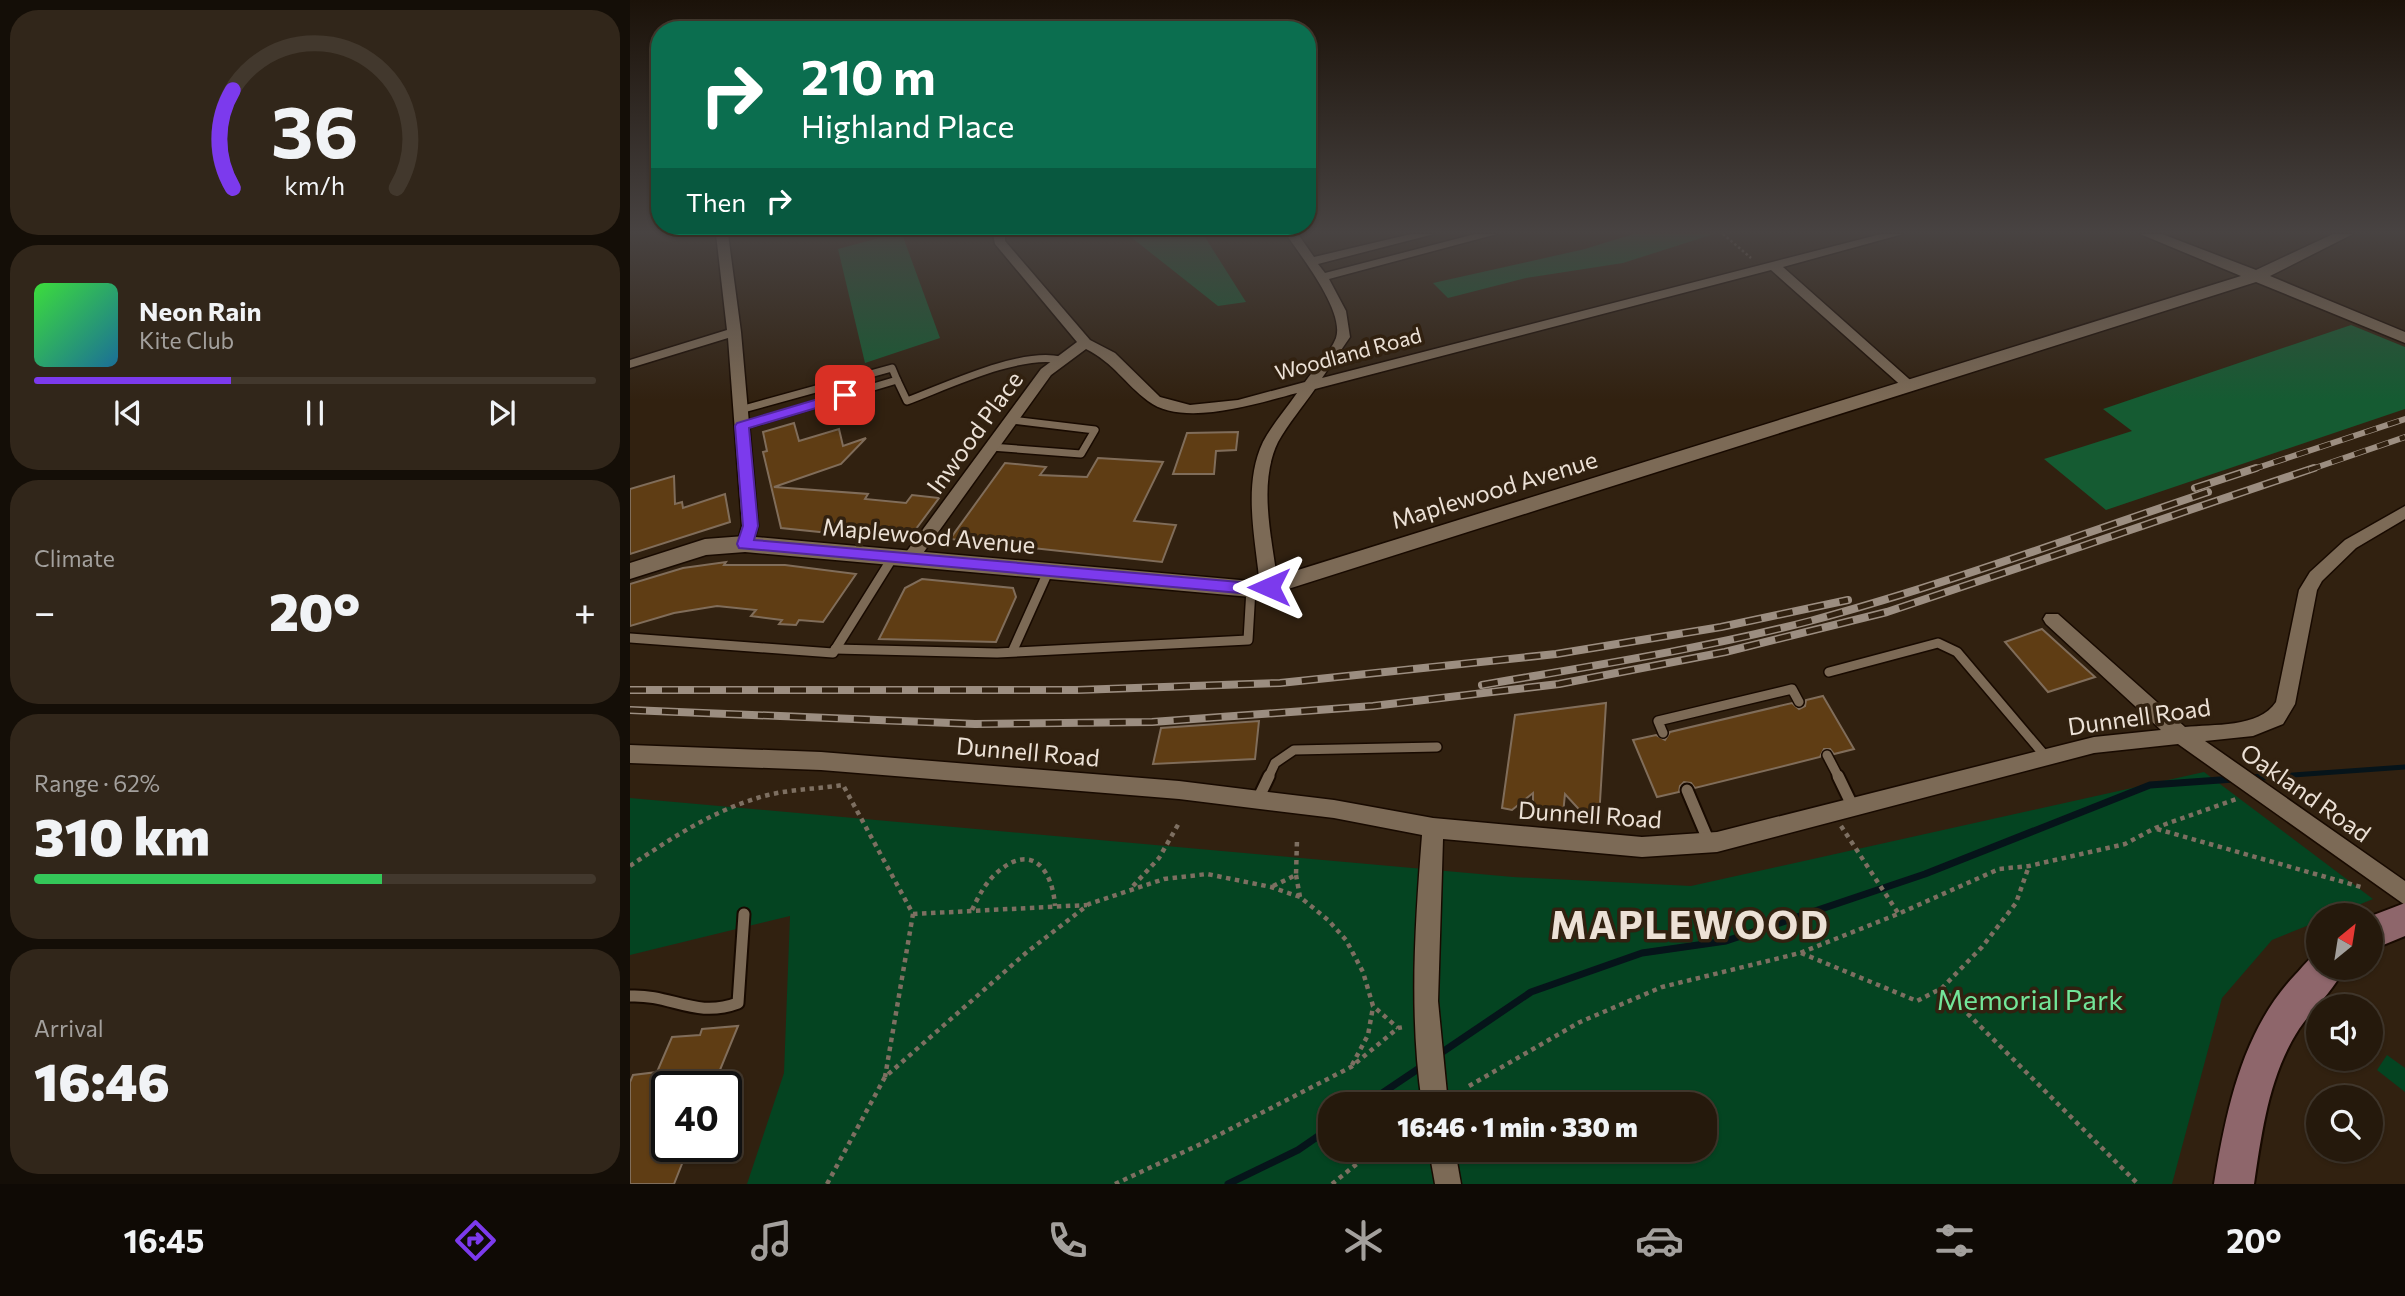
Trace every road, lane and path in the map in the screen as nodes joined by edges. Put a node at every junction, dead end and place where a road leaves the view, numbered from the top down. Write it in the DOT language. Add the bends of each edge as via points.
graph roads {
  1 [pos="729,289"];
  2 [pos="1040,289"];
  3 [pos="1328,289"];
  4 [pos="1684,289"];
  5 [pos="1800,289"];
  6 [pos="2215,289"];
  7 [pos="2289,289"];
  8 [pos="734,332"];
  9 [pos="2405,338"];
  10 [pos="1085,343"];
  11 [pos="1060,360"];
  12 [pos="630,364"];
  13 [pos="897,380"];
  14 [pos="1311,385"];
  15 [pos="1910,386"];
  16 [pos="740,410"];
  17 [pos="1011,421"];
  18 [pos="742,426"];
  19 [pos="991,447"];
  20 [pos="2405,512"];
  21 [pos="745,544"];
  22 [pos="901,558"];
  23 [pos="630,571"];
  24 [pos="1048,572"];
  25 [pos="1260,588"];
  26 [pos="2052,619"];
  27 [pos="630,638"];
  28 [pos="835,649"];
  29 [pos="1013,650"];
  30 [pos="1829,672"];
  31 [pos="1799,702"];
  32 [pos="1663,733"];
  33 [pos="2180,735"];
  34 [pos="1437,747"];
  35 [pos="630,754"];
  36 [pos="1827,755"];
  37 [pos="2046,757"];
  38 [pos="1688,790"];
  39 [pos="2251,792"];
  40 [pos="1258,799"];
  41 [pos="1853,807"];
  42 [pos="1179,823"];
  43 [pos="1433,828"];
  44 [pos="2155,828"];
  45 [pos="1297,840"];
  46 [pos="1709,842"];
  47 [pos="1851,843"];
  48 [pos="630,866"];
  49 [pos="2029,866"];
  50 [pos="1296,875"];
  51 [pos="1271,887"];
  52 [pos="1132,888"];
  53 [pos="2365,888"];
  54 [pos="2405,894"];
  55 [pos="1300,897"];
  56 [pos="1089,904"];
  57 [pos="1055,907"];
  58 [pos="972,910"];
  59 [pos="744,914"];
  60 [pos="913,914"];
  61 [pos="1898,914"];
  62 [pos="2405,919"];
  63 [pos="2384,928"];
  64 [pos="1800,953"];
  65 [pos="2313,980"];
  66 [pos="1942,988"];
  67 [pos="630,996"];
  68 [pos="1373,1006"];
  69 [pos="1410,1030"];
  70 [pos="1351,1067"];
  71 [pos="884,1077"];
  72 [pos="1469,1086"];
  73 [pos="1433,1092"];
  74 [pos="1359,1162"];
  75 [pos="1444,1162"];
  76 [pos="827,1184"];
  77 [pos="1115,1184"];
  78 [pos="1332,1184"];
  79 [pos="1448,1184"];
  80 [pos="2138,1184"];
  81 [pos="2234,1184"];
  1 -- 8 [label="street"];
  2 -- 10 [label="street, Woodland Road"];
  3 -- 14 [label="street" via="1345,327"];
  4 -- 14 [label="street, Woodland Road"];
  5 -- 15 [label="street"];
  6 -- 15 [label="street, Maplewood Avenue"];
  7 -- 9 [label="street"];
  8 -- 12 [label="street"];
  8 -- 16 [label="street"];
  10 -- 11 [label="street, Inwood Place"];
  10 -- 14 [label="street, Woodland Road" via="1110,356 1146,394 1177,408 1218,408"];
  11 -- 13 [label="lane" via="1046,357 996,368 907,401"];
  11 -- 17 [label="street, Inwood Place"];
  13 -- 16 [label="lane" via="891,368"];
  13 -- 18 [label="lane"];
  14 -- 25 [label="street" via="1270,442 1262,461"];
  15 -- 25 [label="street, Maplewood Avenue"];
  16 -- 18 [label="street"];
  17 -- 19 [label="street, Inwood Place"];
  17 -- 19 [label="lane" via="1095,430 1081,454"];
  18 -- 21 [label="street" via="750,526"];
  19 -- 22 [label="street, Inwood Place"];
  20 -- 33 [label="street, Dunnell Road" via="2339,552 2314,578 2285,704 2276,719 2253,727"];
  21 -- 22 [label="street, Maplewood Avenue"];
  21 -- 23 [label="street, Maplewood Avenue" via="705,547"];
  22 -- 24 [label="street, Maplewood Avenue"];
  22 -- 28 [label="lane"];
  24 -- 25 [label="street, Maplewood Avenue"];
  24 -- 29 [label="lane"];
  25 -- 29 [label="lane" via="1248,640"];
  26 -- 33 [label="street, Oakland Road"];
  27 -- 28 [label="lane" via="833,653"];
  28 -- 29 [label="lane"];
  30 -- 37 [label="lane" via="1930,645 1947,645"];
  31 -- 32 [label="lane" via="1792,688 1658,721"];
  33 -- 37 [label="street, Dunnell Road" via="2094,745"];
  33 -- 39 [label="street, Oakland Road"];
  34 -- 40 [label="lane" via="1294,750 1275,763"];
  35 -- 40 [label="street, Dunnell Road" via="821,761"];
  36 -- 41 [label="lane"];
  37 -- 41 [label="street, Dunnell Road"];
  38 -- 46 [label="lane"];
  39 -- 44 [label="path"];
  39 -- 54 [label="street, Oakland Road"];
  40 -- 43 [label="street, Dunnell Road"];
  41 -- 46 [label="street, Dunnell Road"];
  42 -- 52 [label="path" via="1159,858"];
  43 -- 46 [label="street, Dunnell Road" via="1642,846"];
  43 -- 69 [label="street" via="1425,940"];
  44 -- 49 [label="path" via="2125,844"];
  44 -- 53 [label="path"];
  45 -- 50 [label="path"];
  47 -- 61 [label="path"];
  48 -- 60 [label="path" via="726,809 769,794 844,785"];
  49 -- 61 [label="path" via="1999,869"];
  49 -- 66 [label="path" via="2017,904"];
  50 -- 51 [label="path"];
  50 -- 55 [label="path"];
  51 -- 52 [label="path" via="1207,874"];
  51 -- 55 [label="path"];
  52 -- 56 [label="path"];
  55 -- 68 [label="path" via="1346,940 1363,972"];
  56 -- 57 [label="path"];
  56 -- 71 [label="path" via="1027,951"];
  57 -- 58 [label="path"];
  57 -- 58 [label="path" via="1050,873 1039,861 1023,859 988,881"];
  58 -- 60 [label="path"];
  59 -- 67 [label="lane" via="738,1003 718,1010 644,994"];
  60 -- 71 [label="path"];
  61 -- 64 [label="path"];
  62 -- 63 [label="main road"];
  64 -- 66 [label="path" via="1917,1000"];
  64 -- 72 [label="path" via="1662,987 1580,1022"];
  65 -- 81 [label="main road" via="2279,1026 2261,1063 2244,1114"];
  66 -- 80 [label="path"];
  68 -- 69 [label="path"];
  68 -- 70 [label="path" via="1368,1035"];
  69 -- 70 [label="path"];
  69 -- 73 [label="street"];
  70 -- 77 [label="path"];
  71 -- 76 [label="path"];
  74 -- 78 [label="path"];
  75 -- 79 [label="street"];
}
